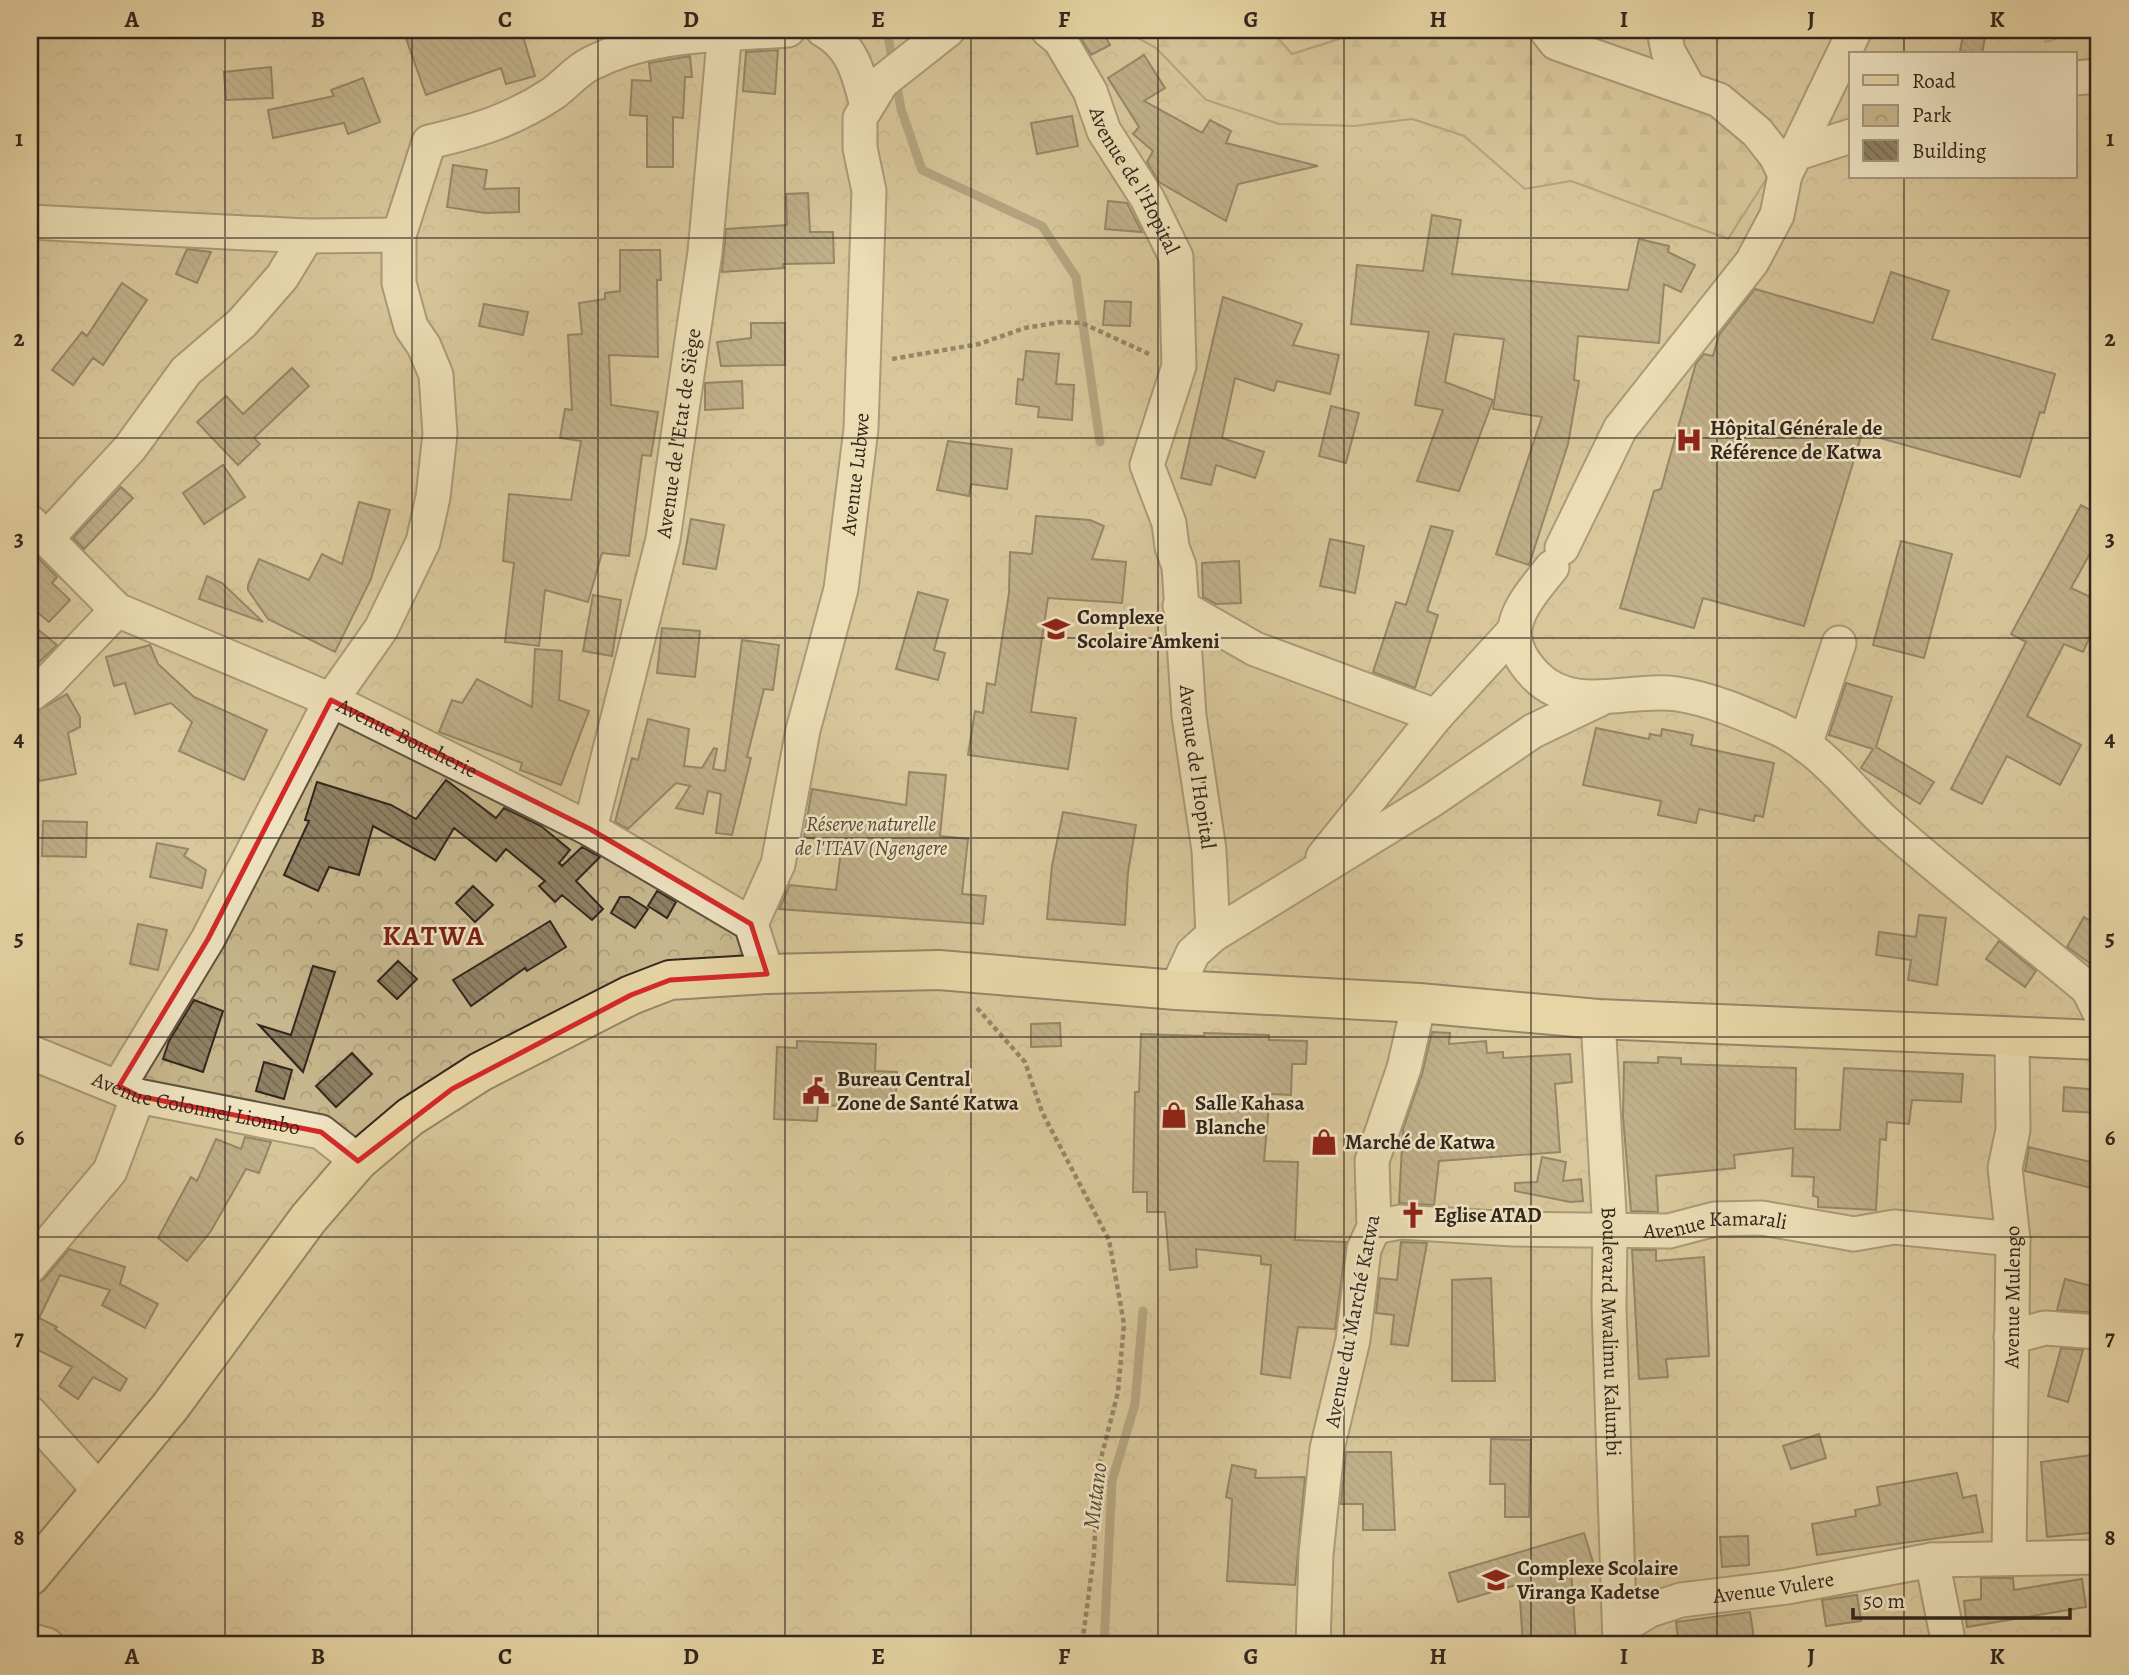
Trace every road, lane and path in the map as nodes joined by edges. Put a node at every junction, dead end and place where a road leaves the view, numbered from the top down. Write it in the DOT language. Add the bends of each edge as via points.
graph roads {
  1 [pos="788,30"];
  2 [pos="823,30"];
  3 [pos="948,30"];
  4 [pos="1048,30"];
  5 [pos="1546,30"];
  6 [pos="1664,30"];
  7 [pos="1855,30"];
  8 [pos="725,32"];
  9 [pos="609,43"];
  10 [pos="2099,76"];
  11 [pos="2076,78"];
  12 [pos="1689,89"];
  13 [pos="867,106"];
  14 [pos="1849,137"];
  15 [pos="1790,165"];
  16 [pos="30,222"];
  17 [pos="399,235"];
  18 [pos="307,236"];
  19 [pos="1178,366"];
  20 [pos="862,392"];
  21 [pos="38,530"];
  22 [pos="1180,606"];
  23 [pos="117,610"];
  24 [pos="1513,632"];
  25 [pos="1839,643"];
  26 [pos="30,695"];
  27 [pos="1600,699"];
  28 [pos="331,700"];
  29 [pos="1436,716"];
  30 [pos="1805,745"];
  31 [pos="590,830"];
  32 [pos="1307,877"];
  33 [pos="751,924"];
  34 [pos="1213,935"];
  35 [pos="766,974"];
  36 [pos="1176,990"];
  37 [pos="1419,1003"];
  38 [pos="975,1006"];
  39 [pos="2099,1011"];
  40 [pos="1598,1019"];
  41 [pos="2012,1038"];
  42 [pos="2099,1041"];
  43 [pos="30,1052"];
  44 [pos="128,1091"];
  45 [pos="358,1161"];
  46 [pos="1374,1227"];
  47 [pos="1610,1232"];
  48 [pos="2013,1239"];
  49 [pos="30,1266"];
  50 [pos="2099,1332"];
  51 [pos="2011,1338"];
  52 [pos="30,1413"];
  53 [pos="100,1491"];
  54 [pos="2099,1556"];
  55 [pos="2009,1558"];
  56 [pos="1932,1560"];
  57 [pos="30,1576"];
  58 [pos="1620,1637"];
  59 [pos="30,1640"];
  60 [pos="47,1645"];
  61 [pos="1082,1645"];
  62 [pos="1313,1645"];
  63 [pos="1950,1645"];
  1 -- 8 [label="street"];
  2 -- 13 [label="street, Avenue Lubwe" via="840,39 857,67"];
  3 -- 13 [label="street" via="882,82"];
  4 -- 19 [label="street, Avenue de l'Hopital" via="1060,40 1090,91 1104,131 1147,198 1176,257"];
  5 -- 12 [label="street" via="1556,43"];
  6 -- 12 [label="street" via="1668,51"];
  7 -- 15 [label="street"];
  8 -- 9 [label="street"];
  8 -- 31 [label="street, Avenue de l'Etat de Siège" via="705,252 663,539"];
  9 -- 17 [label="street" via="552,94 494,127 429,142"];
  10 -- 11 [label="street"];
  12 -- 15 [label="street" via="1719,100"];
  13 -- 20 [label="street, Avenue Lubwe" via="860,118 860,148 869,191"];
  14 -- 15 [label="street"];
  15 -- 24 [label="street" via="1777,215 1752,262 1620,429 1557,557 1522,605"];
  16 -- 18 [label="street"];
  17 -- 18 [label="street"];
  17 -- 28 [label="street" via="399,283 408,316 436,375 440,434 433,497 423,542 381,629"];
  18 -- 21 [label="street" via="282,277 242,323 186,371 130,448"];
  19 -- 20 [label="path" via="1082,323 1061,322 1025,328 979,344 891,359 875,371"];
  19 -- 22 [label="street, Avenue de l'Hopital" via="1147,464 1180,566"];
  20 -- 33 [label="street, Avenue Lubwe" via="841,589 803,730 778,864"];
  21 -- 23 [label="street, Avenue Boucherie"];
  22 -- 29 [label="street" via="1255,649"];
  22 -- 34 [label="street, Avenue de l'Hopital" via="1189,716 1209,850"];
  23 -- 26 [label="street"];
  23 -- 28 [label="street, Avenue Boucherie"];
  24 -- 27 [label="street" via="1520,656 1536,677 1558,691"];
  24 -- 29 [label="street"];
  25 -- 30 [label="street"];
  27 -- 30 [label="street" via="1641,692 1677,694 1714,703"];
  27 -- 32 [label="street" via="1533,731"];
  28 -- 31 [label="street, Avenue Boucherie"];
  28 -- 44 [label="street"];
  29 -- 32 [label="street"];
  30 -- 39 [label="street" via="1884,821 2088,989"];
  31 -- 33 [label="street, Avenue Boucherie"];
  32 -- 34 [label="street"];
  33 -- 35 [label="street"];
  34 -- 36 [label="street" via="1193,953"];
  35 -- 36 [label="main road" via="939,970"];
  35 -- 45 [label="main road" via="670,980 631,995 452,1089"];
  36 -- 37 [label="main road"];
  37 -- 40 [label="main road"];
  37 -- 46 [label="street, Avenue du Marché Katwa" via="1404,1068 1372,1161"];
  38 -- 61 [label="path" via="1025,1062 1042,1112 1109,1240 1122,1312 1118,1392 1098,1470 1094,1554"];
  40 -- 41 [label="main road"];
  40 -- 47 [label="street, Boulevard Mwalimu Kalumbi"];
  41 -- 42 [label="main road"];
  41 -- 48 [label="street, Avenue Mulengo" via="2013,1130 2005,1168"];
  43 -- 44 [label="street, Avenue Colonnel Liombo"];
  44 -- 45 [label="street, Avenue Colonnel Liombo" via="321,1132"];
  44 -- 49 [label="street" via="110,1171"];
  45 -- 53 [label="main road" via="308,1219 170,1407"];
  46 -- 47 [label="street, Avenue Kamarali" via="1401,1222"];
  46 -- 62 [label="street, Avenue du Marché Katwa" via="1364,1249 1353,1340 1327,1449"];
  47 -- 48 [label="street, Avenue Kamarali" via="1669,1231 1714,1219 1762,1219 1854,1234 1894,1227"];
  47 -- 58 [label="street, Boulevard Mwalimu Kalumbi"];
  48 -- 51 [label="street, Avenue Mulengo"];
  50 -- 51 [label="street" via="2045,1328"];
  51 -- 55 [label="street, Avenue Mulengo"];
  52 -- 53 [label="street"];
  53 -- 57 [label="main road"];
  54 -- 55 [label="street, Avenue Vulere"];
  55 -- 56 [label="street, Avenue Vulere"];
  56 -- 58 [label="street, Avenue Vulere" via="1787,1587 1681,1600 1650,1610"];
  56 -- 63 [label="street"];
  59 -- 60 [label="street"];
}
